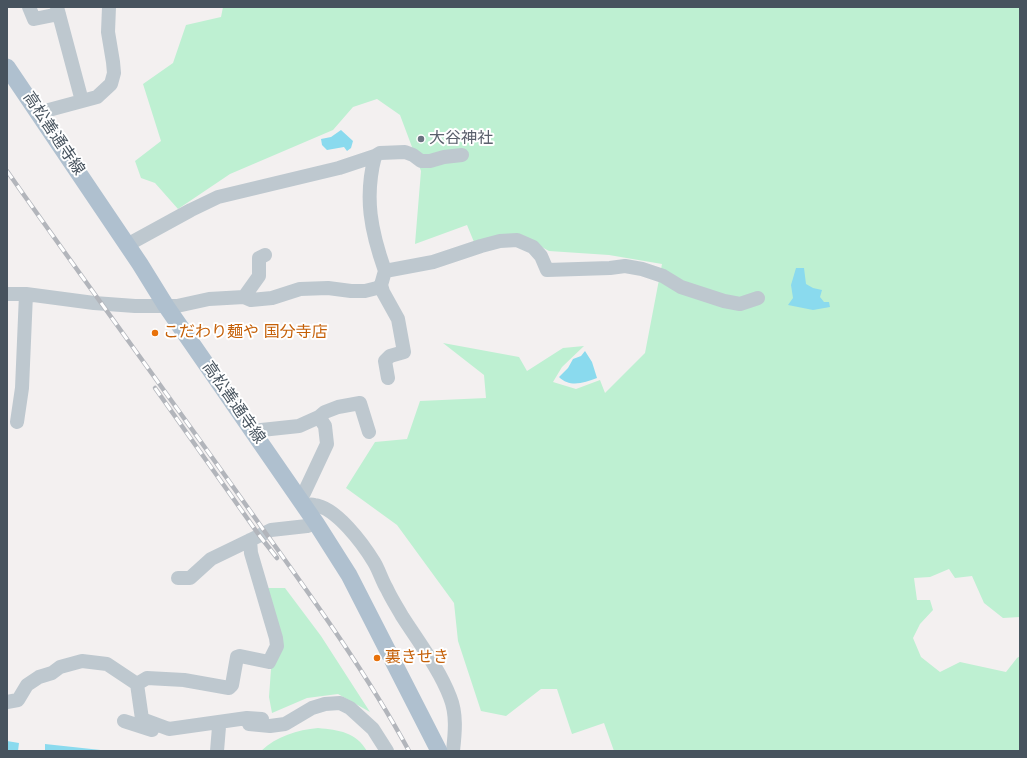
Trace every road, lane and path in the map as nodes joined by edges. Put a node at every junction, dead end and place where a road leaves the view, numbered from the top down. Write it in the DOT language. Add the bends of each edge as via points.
graph roads {
  1 [pos="29,7"];
  2 [pos="109,7"];
  3 [pos="58,11"];
  4 [pos="7,67"];
  5 [pos="82,101"];
  6 [pos="39,114"];
  7 [pos="462,155"];
  8 [pos="375,156"];
  9 [pos="127,244"];
  10 [pos="265,255"];
  11 [pos="385,271"];
  12 [pos="381,285"];
  13 [pos="7,294"];
  14 [pos="26,294"];
  15 [pos="244,296"];
  16 [pos="758,298"];
  17 [pos="166,306"];
  18 [pos="388,378"];
  19 [pos="319,417"];
  20 [pos="17,422"];
  21 [pos="252,431"];
  22 [pos="369,432"];
  23 [pos="302,502"];
  24 [pos="316,523"];
  25 [pos="250,540"];
  26 [pos="178,578"];
  27 [pos="137,684"];
  28 [pos="7,702"];
  29 [pos="262,719"];
  30 [pos="124,722"];
  31 [pos="219,727"];
  32 [pos="188,730"];
  33 [pos="217,751"];
  34 [pos="387,751"];
  35 [pos="440,751"];
  36 [pos="453,751"];
  1 -- 3 [label="street" via="34,19"];
  2 -- 5 [label="street" via="108,32 113,67 111,84 97,97"];
  3 -- 5 [label="street"];
  4 -- 6 [label="main road, 高松善通寺線"];
  5 -- 6 [label="street"];
  6 -- 9 [label="main road, 高松善通寺線"];
  7 -- 8 [label="street" via="430,162 421,161 405,152 380,153"];
  8 -- 9 [label="street" via="325,172 218,198"];
  8 -- 11 [label="street" via="371,171 370,216"];
  9 -- 17 [label="main road, 高松善通寺線"];
  10 -- 15 [label="street" via="259,258 259,276"];
  11 -- 12 [label="street"];
  11 -- 16 [label="street" via="434,262 500,241 517,240 533,247 541,256 547,270 625,266 663,276 681,287 724,301 740,304"];
  12 -- 15 [label="street" via="365,291 300,289 272,298 251,300"];
  12 -- 18 [label="street" via="398,319 404,352 390,356 385,361"];
  13 -- 14 [label="street"];
  14 -- 17 [label="street" via="135,306"];
  14 -- 20 [label="street" via="22,388"];
  15 -- 17 [label="street"];
  17 -- 21 [label="main road, 高松善通寺線"];
  19 -- 21 [label="street" via="299,426"];
  19 -- 22 [label="street" via="338,407 360,403"];
  19 -- 23 [label="street" via="325,426 327,444"];
  21 -- 23 [label="main road, 高松善通寺線"];
  23 -- 24 [label="main road, 高松善通寺線"];
  23 -- 36 [label="street" via="320,506 334,514 359,539 375,563 386,589 442,680 450,698 455,728"];
  24 -- 25 [label="street" via="271,530"];
  24 -- 35 [label="main road, 高松善通寺線" via="349,575"];
  25 -- 26 [label="street" via="211,559 190,578"];
  25 -- 27 [label="street" via="251,553 276,638 277,646 269,662 237,657 230,688 184,680 147,678"];
  27 -- 28 [label="street" via="107,664 82,661 60,667 39,677 27,685 18,700"];
  27 -- 32 [label="street" via="142,720 169,729"];
  29 -- 32 [label="street" via="247,718"];
  30 -- 32 [label="street" via="169,735"];
  31 -- 32 [label="street"];
  31 -- 33 [label="street"];
  31 -- 34 [label="street" via="239,724 285,724 312,708 325,704 340,704 350,708 373,729"];
}
